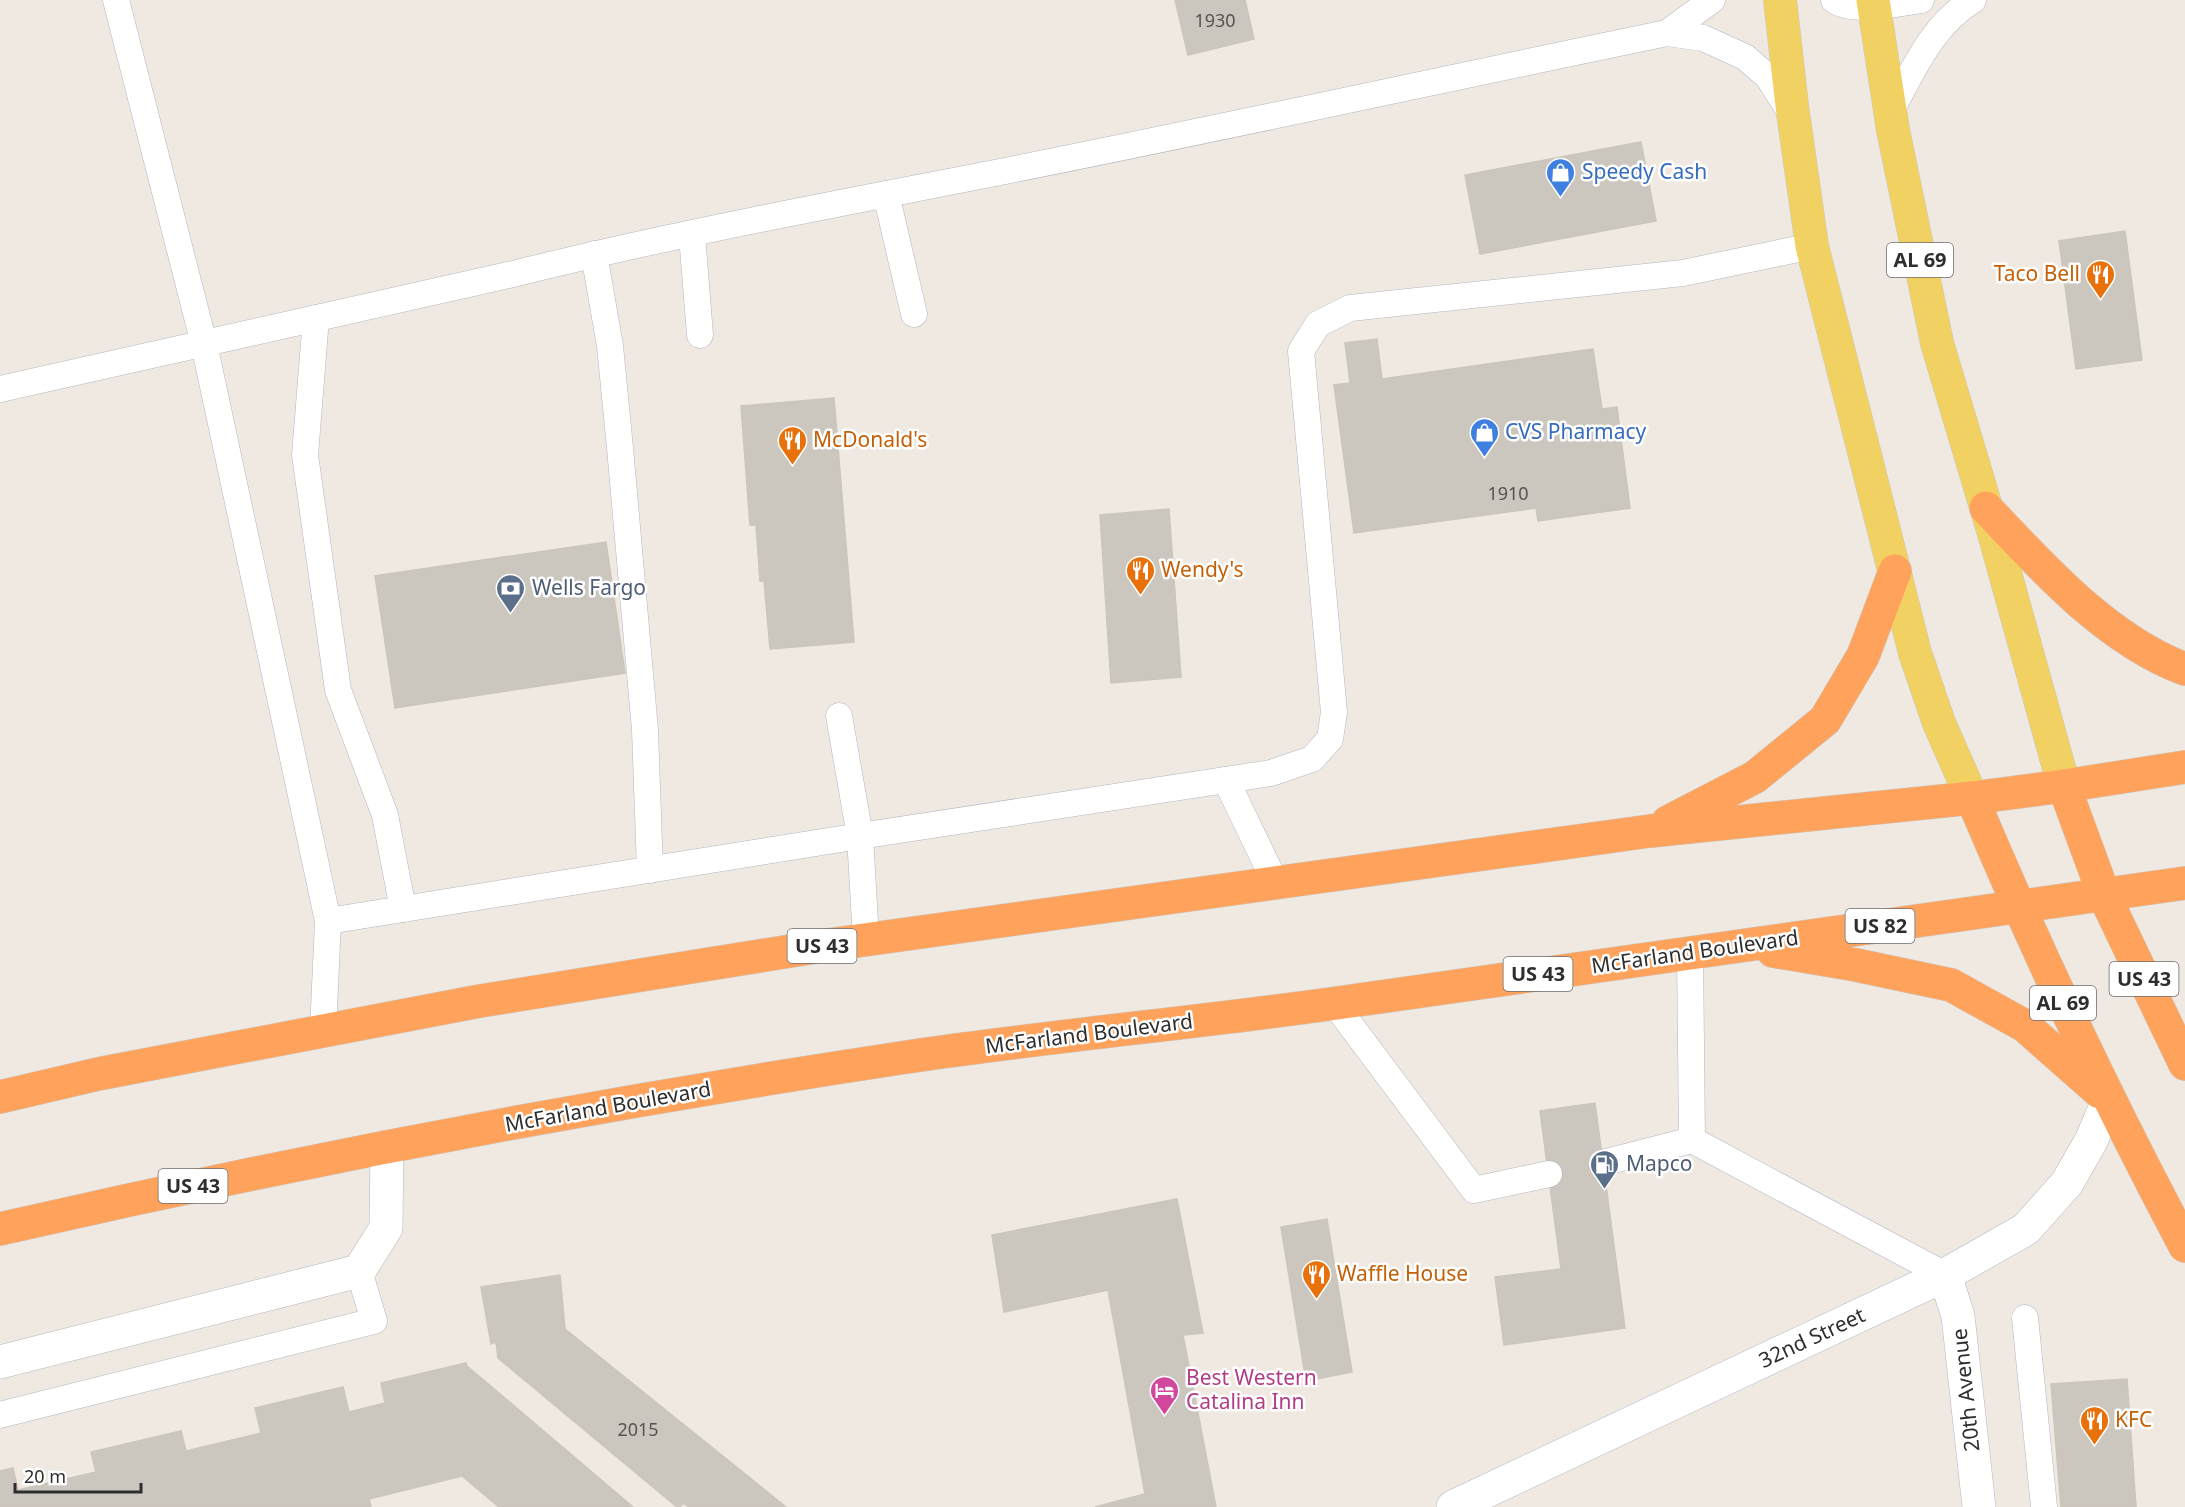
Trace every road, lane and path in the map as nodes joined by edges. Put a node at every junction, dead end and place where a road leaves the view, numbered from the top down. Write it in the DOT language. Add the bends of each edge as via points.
graph roads {
  1 [pos="116,0"];
  2 [pos="1712,0"];
  3 [pos="1780,0"];
  4 [pos="1834,0"];
  5 [pos="1921,0"];
  6 [pos="1972,0"];
  7 [pos="1873,3"];
  8 [pos="1667,33"];
  9 [pos="1890,112"];
  10 [pos="1794,118"];
  11 [pos="886,194"];
  12 [pos="692,235"];
  13 [pos="1812,246"];
  14 [pos="594,254"];
  15 [pos="914,314"];
  16 [pos="316,318"];
  17 [pos="699,335"];
  18 [pos="204,344"];
  19 [pos="0,389"];
  20 [pos="1986,508"];
  21 [pos="1895,571"];
  22 [pos="2185,669"];
  23 [pos="839,716"];
  24 [pos="2185,767"];
  25 [pos="1226,780"];
  26 [pos="2064,786"];
  27 [pos="1972,798"];
  28 [pos="1650,831"];
  29 [pos="860,836"];
  30 [pos="650,870"];
  31 [pos="1276,884"];
  32 [pos="2185,884"];
  33 [pos="2104,895"];
  34 [pos="2018,906"];
  35 [pos="403,909"];
  36 [pos="328,921"];
  37 [pos="866,940"];
  38 [pos="1742,945"];
  39 [pos="1690,952"];
  40 [pos="1334,1003"];
  41 [pos="323,1031"];
  42 [pos="2185,1064"];
  43 [pos="0,1097"];
  44 [pos="2109,1099"];
  45 [pos="1692,1140"];
  46 [pos="387,1147"];
  47 [pos="1602,1163"];
  48 [pos="1549,1174"];
  49 [pos="0,1229"];
  50 [pos="2185,1246"];
  51 [pos="358,1271"];
  52 [pos="1945,1275"];
  53 [pos="2025,1318"];
  54 [pos="0,1362"];
  55 [pos="0,1415"];
  56 [pos="1454,1507"];
  57 [pos="1979,1507"];
  58 [pos="2044,1507"];
  1 -- 18 [label="lane"];
  2 -- 8 [label="lane"];
  3 -- 10 [label="main road, AL 69"];
  4 -- 7 [label="lane" via="1848,5"];
  5 -- 7 [label="lane"];
  6 -- 9 [label="lane" via="1923,50"];
  7 -- 9 [label="main road, AL 69"];
  8 -- 10 [label="lane" via="1703,38 1746,57 1768,78"];
  8 -- 11 [label="lane"];
  9 -- 20 [label="main road, AL 69" via="1937,343"];
  10 -- 13 [label="main road, AL 69"];
  11 -- 12 [label="lane"];
  11 -- 15 [label="lane"];
  12 -- 14 [label="lane"];
  12 -- 17 [label="lane"];
  13 -- 21 [label="main road, AL 69"];
  13 -- 25 [label="lane" via="1683,273 1350,308 1318,324 1301,351 1334,712 1330,739 1312,759 1270,773"];
  14 -- 16 [label="lane"];
  14 -- 30 [label="lane" via="610,346 620,448 645,730"];
  16 -- 18 [label="lane"];
  16 -- 35 [label="lane" via="305,455 338,690 386,815"];
  18 -- 19 [label="lane"];
  18 -- 36 [label="lane"];
  20 -- 22 [label="highway" via="2073,595 2126,638"];
  20 -- 26 [label="main road, AL 69"];
  21 -- 27 [label="main road, AL 69" via="1915,653"];
  21 -- 28 [label="highway" via="1863,656 1825,720 1755,777"];
  23 -- 29 [label="lane"];
  24 -- 26 [label="highway"];
  25 -- 29 [label="lane"];
  25 -- 31 [label="lane"];
  26 -- 27 [label="highway"];
  26 -- 33 [label="highway, AL 69"];
  27 -- 28 [label="highway, US 43"];
  27 -- 34 [label="highway, AL 69"];
  28 -- 31 [label="highway, US 43"];
  29 -- 30 [label="lane"];
  29 -- 37 [label="lane"];
  30 -- 35 [label="lane"];
  31 -- 37 [label="highway, US 43"];
  32 -- 33 [label="highway, McFarland Boulevard / US 82"];
  33 -- 34 [label="highway, McFarland Boulevard / US 82"];
  33 -- 42 [label="highway, US 43"];
  34 -- 38 [label="highway, McFarland Boulevard / US 82"];
  34 -- 44 [label="highway, AL 69"];
  35 -- 36 [label="lane"];
  36 -- 41 [label="lane"];
  37 -- 41 [label="highway, US 43" via="491,999"];
  38 -- 39 [label="highway, McFarland Boulevard / US 43"];
  38 -- 44 [label="highway" via="1951,985 2025,1026"];
  39 -- 40 [label="highway, McFarland Boulevard / US 43"];
  39 -- 45 [label="lane"];
  40 -- 46 [label="highway, McFarland Boulevard / US 43" via="910,1057"];
  40 -- 48 [label="lane" via="1474,1190"];
  41 -- 43 [label="highway, US 43"];
  44 -- 50 [label="highway"];
  44 -- 52 [label="street, 32nd Street" via="2067,1183 2026,1229"];
  45 -- 47 [label="lane"];
  45 -- 52 [label="lane"];
  46 -- 49 [label="highway, McFarland Boulevard / US 43"];
  46 -- 51 [label="street" via="386,1228"];
  51 -- 54 [label="street"];
  51 -- 55 [label="lane" via="374,1321"];
  52 -- 56 [label="street, 32nd Street"];
  52 -- 57 [label="street, 20th Avenue" via="1958,1316"];
  53 -- 58 [label="lane"];
}
